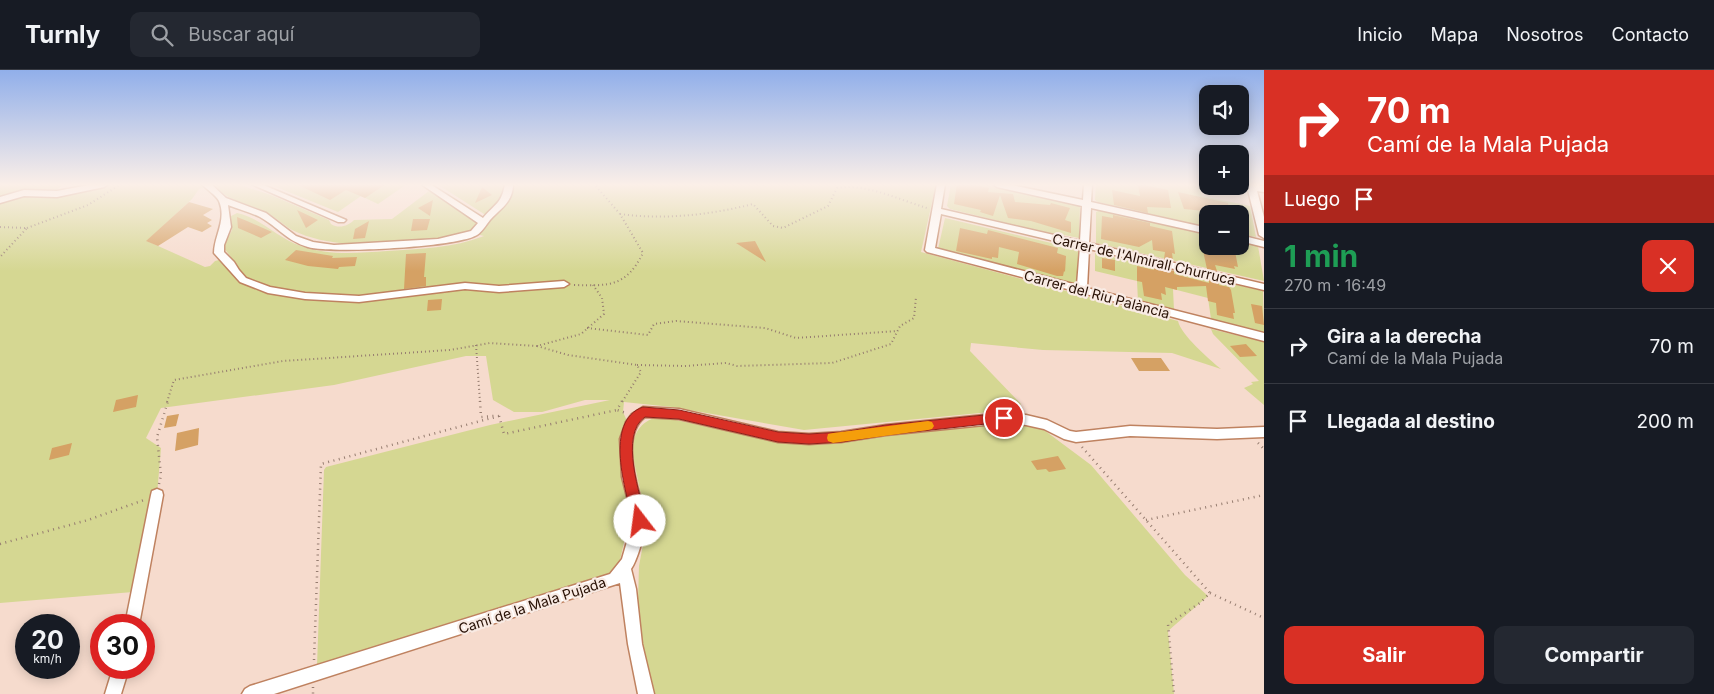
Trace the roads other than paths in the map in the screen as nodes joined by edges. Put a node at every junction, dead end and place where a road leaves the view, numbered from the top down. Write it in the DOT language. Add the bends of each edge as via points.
graph roads {
  1 [pos="224,213"];
  2 [pos="260,213"];
  3 [pos="325,213"];
  4 [pos="469,213"];
  5 [pos="493,213"];
  6 [pos="932,213"];
  7 [pos="949,213"];
  8 [pos="1086,213"];
  9 [pos="1127,213"];
  10 [pos="1259,213"];
  11 [pos="341,220"];
  12 [pos="483,222"];
  13 [pos="1199,229"];
  14 [pos="1264,234"];
  15 [pos="1249,240"];
  16 [pos="1264,244"];
  17 [pos="1086,246"];
  18 [pos="564,284"];
  19 [pos="1264,287"];
  20 [pos="1082,291"];
  21 [pos="1264,337"];
  22 [pos="1264,432"];
  23 [pos="157,495"];
  24 [pos="624,570"];
  25 [pos="134,614"];
  26 [pos="118,679"];
  27 [pos="113,694"];
  28 [pos="250,694"];
  29 [pos="646,694"];
  1 -- 18 [label="street" via="226,227 219,253 243,280 268,290 359,299 466,286 499,289"];
  2 -- 12 [label="street" via="293,238 311,245 334,248 438,242 474,233"];
  3 -- 11 [label="street"];
  4 -- 12 [label="street"];
  5 -- 12 [label="street"];
  6 -- 20 [label="street, Carrer del Riu Palància" via="930,250"];
  7 -- 17 [label="street, Carrer de l'Almirall Churruca"];
  8 -- 17 [label="street"];
  9 -- 13 [label="street"];
  10 -- 14 [label="street"];
  15 -- 16 [label="street"];
  17 -- 19 [label="street, Carrer de l'Almirall Churruca"];
  17 -- 20 [label="street"];
  20 -- 21 [label="street, Carrer del Riu Palància"];
  22 -- 24 [label="street" via="1130,431 1076,437 1047,425 1004,418 809,439 778,437 679,414 643,412 630,425 626,439 628,477 640,521"];
  23 -- 25 [label="street"];
  24 -- 28 [label="street, Camí de la Mala Pujada" via="615,579"];
  24 -- 29 [label="street"];
  26 -- 27 [label="street"];
}
